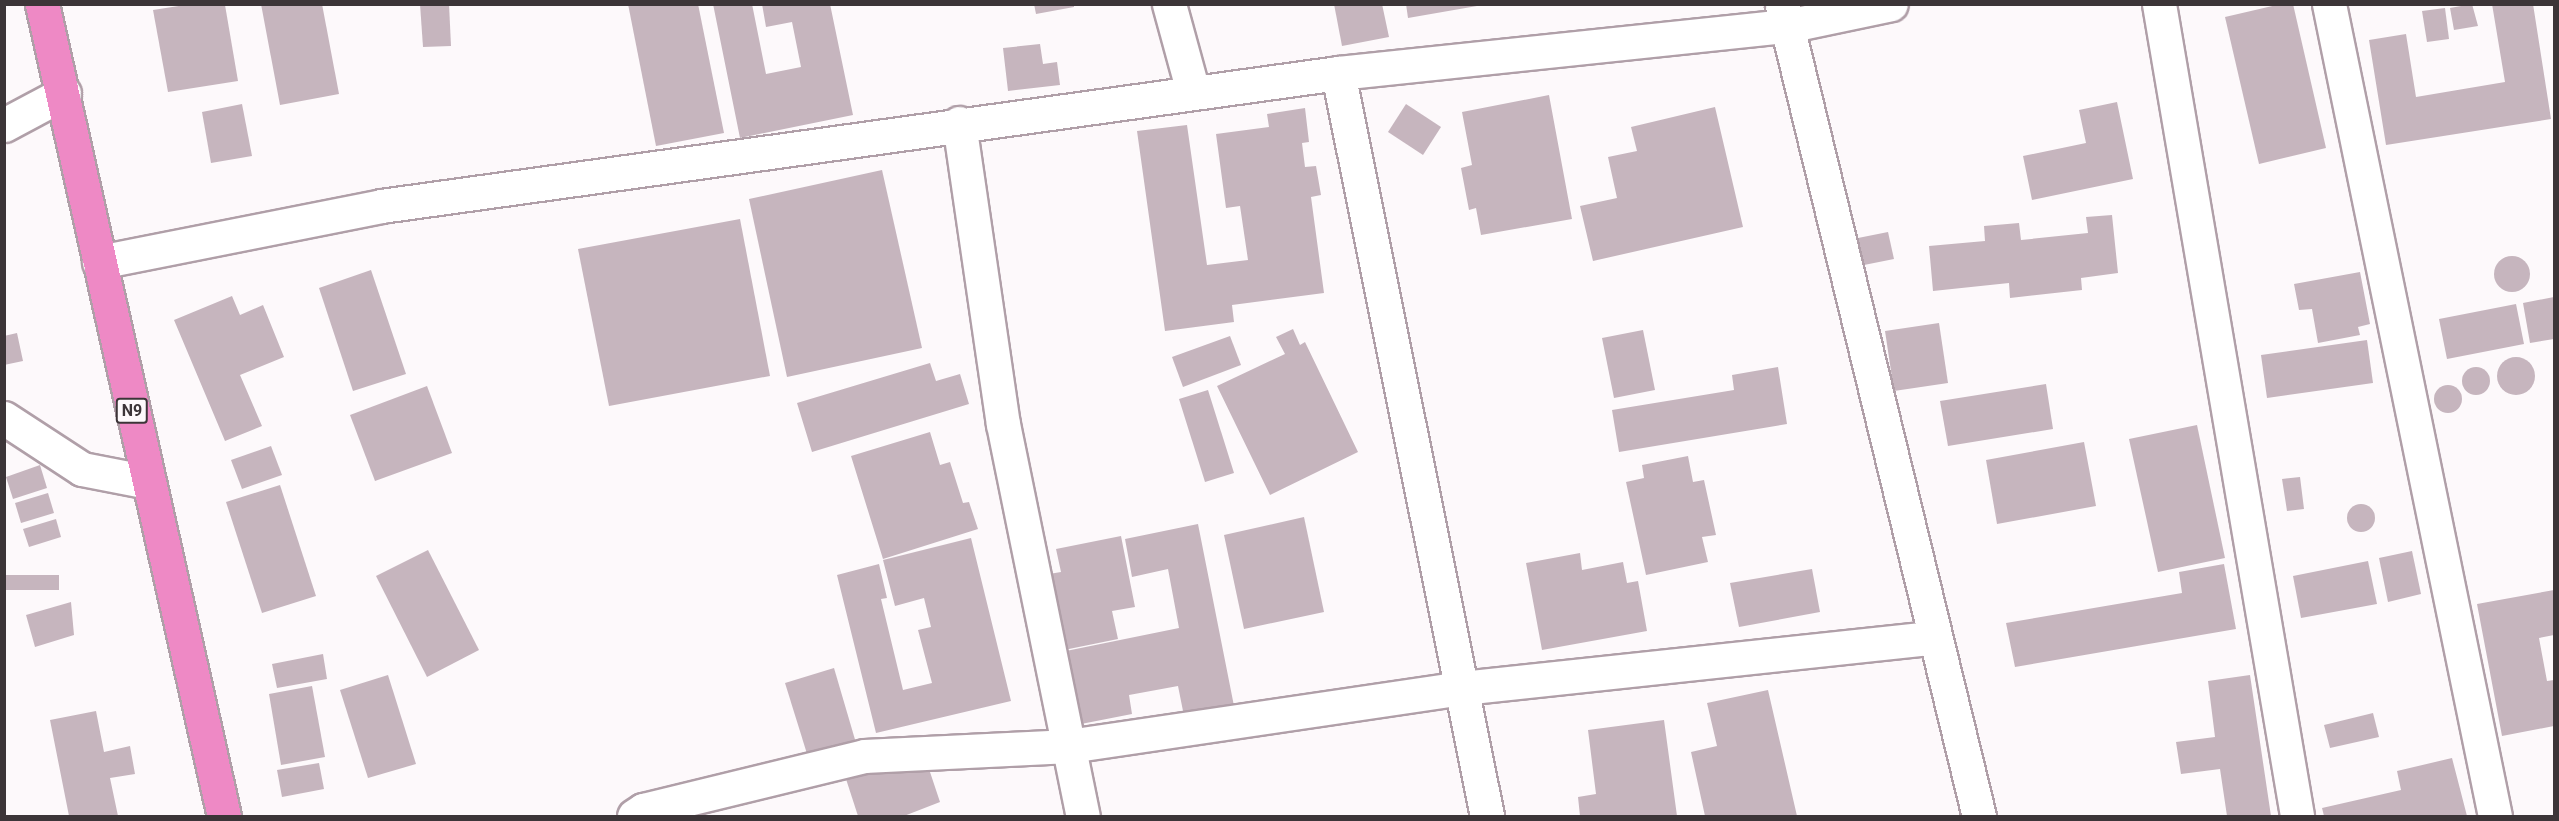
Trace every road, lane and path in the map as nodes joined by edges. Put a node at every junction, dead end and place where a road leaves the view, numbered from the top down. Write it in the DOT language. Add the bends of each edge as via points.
graph roads {
  1 [pos="42,4"];
  2 [pos="1168,4"];
  3 [pos="1890,4"];
  4 [pos="2158,4"];
  5 [pos="2330,4"];
  6 [pos="1785,15"];
  7 [pos="1338,73"];
  8 [pos="1193,92"];
  9 [pos="64,93"];
  10 [pos="959,123"];
  11 [pos="4,125"];
  12 [pos="99,262"];
  13 [pos="4,418"];
  14 [pos="148,482"];
  15 [pos="1933,638"];
  16 [pos="1462,688"];
  17 [pos="1069,746"];
  18 [pos="224,816"];
  19 [pos="634,816"];
  20 [pos="1083,816"];
  21 [pos="1487,816"];
  22 [pos="1979,816"];
  23 [pos="2297,816"];
  24 [pos="2495,816"];
  1 -- 9 [label="highway, N9"];
  2 -- 8 [label="street"];
  3 -- 6 [label="street"];
  4 -- 23 [label="street"];
  5 -- 24 [label="street"];
  6 -- 7 [label="street"];
  6 -- 15 [label="street" via="1912,525"];
  7 -- 8 [label="street"];
  7 -- 16 [label="street"];
  8 -- 10 [label="street"];
  9 -- 11 [label="street"];
  9 -- 12 [label="highway, N9"];
  10 -- 12 [label="street" via="381,206"];
  10 -- 17 [label="street" via="1003,424"];
  12 -- 14 [label="highway, N9"];
  13 -- 14 [label="street" via="82,469"];
  14 -- 18 [label="highway, N9"];
  15 -- 16 [label="street"];
  15 -- 22 [label="street"];
  16 -- 17 [label="street"];
  16 -- 21 [label="street"];
  17 -- 19 [label="street" via="865,756 643,810"];
  17 -- 20 [label="street"];
}
